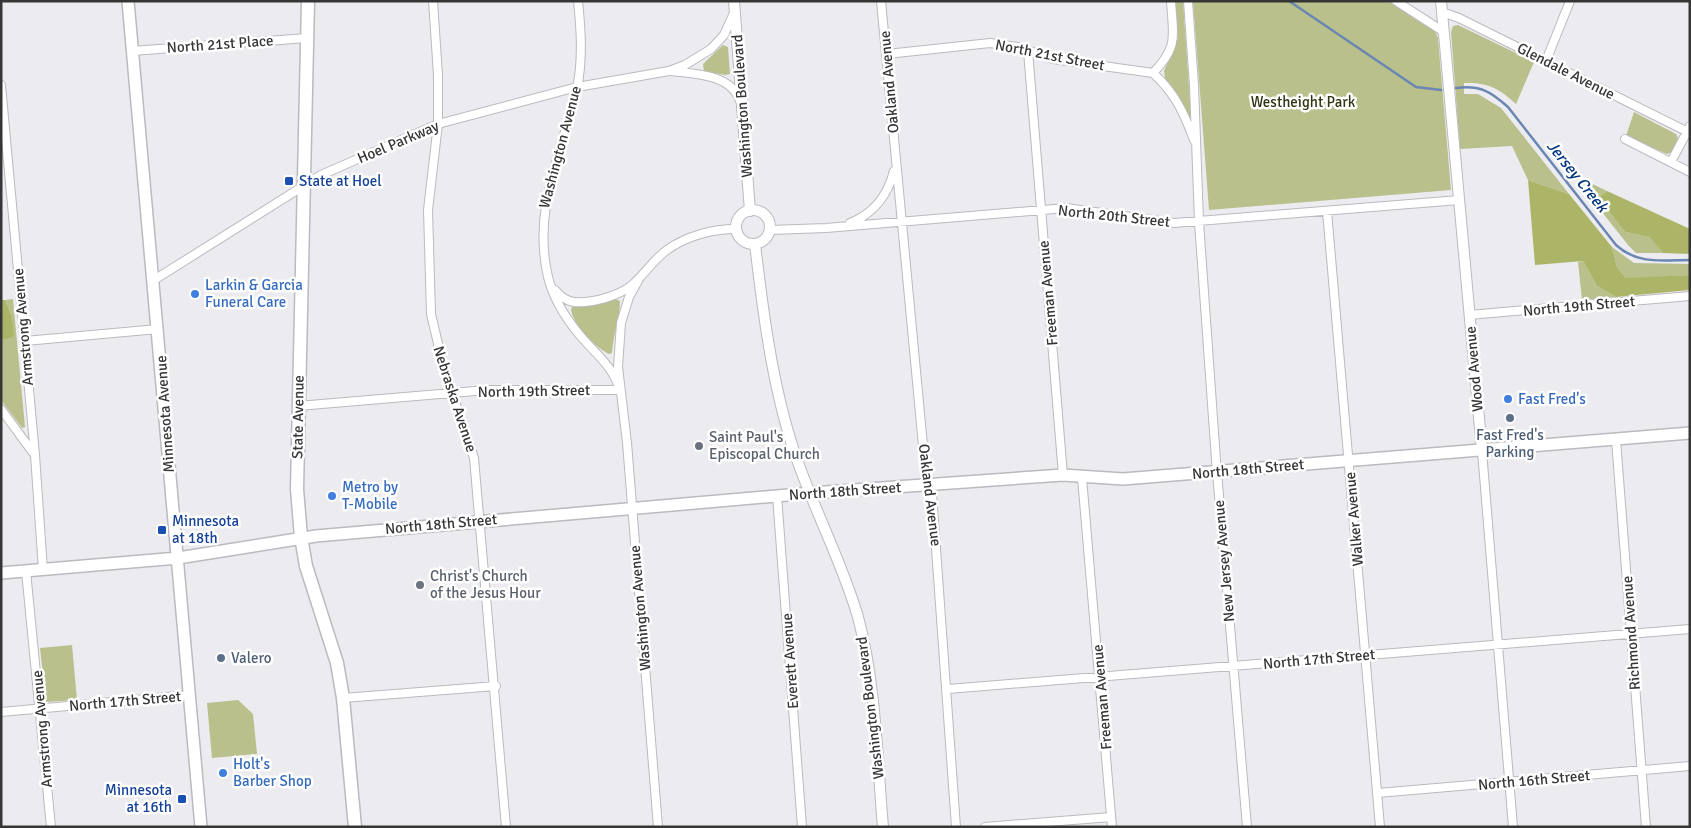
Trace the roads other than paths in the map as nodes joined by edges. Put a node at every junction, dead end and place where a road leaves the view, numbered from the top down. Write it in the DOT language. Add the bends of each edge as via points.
graph roads {
  1 [pos="128,1"];
  2 [pos="308,1"];
  3 [pos="433,1"];
  4 [pos="578,1"];
  5 [pos="734,1"];
  6 [pos="881,1"];
  7 [pos="1171,1"];
  8 [pos="1188,1"];
  9 [pos="1396,1"];
  10 [pos="1441,1"];
  11 [pos="1570,1"];
  12 [pos="735,12"];
  13 [pos="1442,12"];
  14 [pos="1444,32"];
  15 [pos="307,38"];
  16 [pos="132,51"];
  17 [pos="1028,51"];
  18 [pos="887,54"];
  19 [pos="1546,61"];
  20 [pos="669,71"];
  21 [pos="1153,73"];
  22 [pos="1,85"];
  23 [pos="577,87"];
  24 [pos="744,112"];
  25 [pos="438,124"];
  26 [pos="1689,130"];
  27 [pos="1625,139"];
  28 [pos="1196,146"];
  29 [pos="1671,162"];
  30 [pos="895,163"];
  31 [pos="1690,172"];
  32 [pos="304,185"];
  33 [pos="1459,200"];
  34 [pos="1041,209"];
  35 [pos="750,211"];
  36 [pos="1327,211"];
  37 [pos="902,222"];
  38 [pos="1199,222"];
  39 [pos="826,228"];
  40 [pos="736,229"];
  41 [pos="770,230"];
  42 [pos="755,244"];
  43 [pos="548,277"];
  44 [pos="639,278"];
  45 [pos="154,280"];
  46 [pos="1690,296"];
  47 [pos="1469,315"];
  48 [pos="158,329"];
  49 [pos="25,341"];
  50 [pos="620,390"];
  51 [pos="453,394"];
  52 [pos="298,406"];
  53 [pos="1,409"];
  54 [pos="1690,433"];
  55 [pos="1616,440"];
  56 [pos="1482,451"];
  57 [pos="35,455"];
  58 [pos="1348,461"];
  59 [pos="1217,472"];
  60 [pos="1063,475"];
  61 [pos="1082,478"];
  62 [pos="928,484"];
  63 [pos="811,493"];
  64 [pos="777,496"];
  65 [pos="632,508"];
  66 [pos="481,521"];
  67 [pos="301,537"];
  68 [pos="178,558"];
  69 [pos="43,570"];
  70 [pos="26,571"];
  71 [pos="1,573"];
  72 [pos="1690,629"];
  73 [pos="1631,634"];
  74 [pos="1497,644"];
  75 [pos="1366,655"];
  76 [pos="1232,666"];
  77 [pos="1101,677"];
  78 [pos="496,686"];
  79 [pos="948,689"];
  80 [pos="190,696"];
  81 [pos="343,698"];
  82 [pos="40,709"];
  83 [pos="1,712"];
  84 [pos="1690,766"];
  85 [pos="1641,771"];
  86 [pos="1509,782"];
  87 [pos="1378,793"];
  88 [pos="1112,817"];
  89 [pos="51,827"];
  90 [pos="200,827"];
  91 [pos="356,827"];
  92 [pos="506,827"];
  93 [pos="658,827"];
  94 [pos="802,827"];
  95 [pos="883,827"];
  96 [pos="956,827"];
  97 [pos="985,827"];
  98 [pos="1112,827"];
  99 [pos="1247,827"];
  100 [pos="1380,827"];
  101 [pos="1513,827"];
  102 [pos="1646,827"];
  1 -- 16 [label="main road, Minnesota Avenue"];
  2 -- 15 [label="main road, State Avenue"];
  3 -- 25 [label="street, Nebraska Avenue"];
  4 -- 23 [label="street, Washington Avenue" via="581,57"];
  5 -- 12 [label="street, Washington Boulevard"];
  6 -- 18 [label="street, Oakland Avenue"];
  7 -- 21 [label="street" via="1174,42 1171,51"];
  8 -- 28 [label="street, New Jersey Avenue"];
  9 -- 14 [label="street"];
  10 -- 13 [label="street, Wood Avenue"];
  11 -- 19 [label="street"];
  12 -- 20 [label="street, Hoel Parkway" via="724,35 711,49"];
  12 -- 24 [label="street, Washington Boulevard"];
  13 -- 14 [label="street, Wood Avenue"];
  13 -- 19 [label="street, Glendale Avenue"];
  14 -- 33 [label="street, Wood Avenue"];
  15 -- 16 [label="street, North 21st Place"];
  15 -- 32 [label="main road, State Avenue"];
  16 -- 45 [label="main road, Minnesota Avenue"];
  17 -- 18 [label="street, North 21st Street" via="990,43"];
  17 -- 21 [label="street, North 21st Street" via="1053,59"];
  17 -- 34 [label="street, Freeman Avenue"];
  18 -- 30 [label="street, Oakland Avenue"];
  19 -- 26 [label="street, Glendale Avenue"];
  20 -- 23 [label="street, Hoel Parkway"];
  20 -- 24 [label="street, Hoel Parkway" via="705,76 729,84 740,98"];
  21 -- 28 [label="street, New Jersey Avenue" via="1181,105"];
  22 -- 49 [label="street, Armstrong Avenue"];
  23 -- 25 [label="street, Hoel Parkway"];
  23 -- 43 [label="street, Washington Avenue" via="543,215 542,242"];
  24 -- 35 [label="street, Washington Boulevard"];
  25 -- 32 [label="street, Hoel Parkway"];
  25 -- 51 [label="street, Nebraska Avenue" via="428,210 429,289 436,340"];
  26 -- 29 [label="street"];
  27 -- 29 [label="street"];
  28 -- 38 [label="street, New Jersey Avenue"];
  29 -- 31 [label="street"];
  30 -- 37 [label="street, Oakland Avenue"];
  30 -- 39 [label="street, Oakland Avenue" via="885,196 864,218"];
  32 -- 45 [label="street, Hoel Parkway"];
  32 -- 52 [label="main road, State Avenue"];
  33 -- 36 [label="street, North 20th Street"];
  33 -- 47 [label="street, Wood Avenue"];
  34 -- 37 [label="street, North 20th Street"];
  34 -- 38 [label="street, North 20th Street" via="1066,208 1174,223"];
  34 -- 60 [label="street, Freeman Avenue"];
  35 -- 40 [label="street" via="738,219"];
  35 -- 41 [label="street" via="765,215"];
  36 -- 38 [label="street, North 20th Street"];
  36 -- 58 [label="street, Walker Avenue"];
  37 -- 39 [label="street, North 20th Street"];
  37 -- 62 [label="street, Oakland Avenue"];
  38 -- 59 [label="street, New Jersey Avenue"];
  39 -- 41 [label="street, North 20th Street"];
  40 -- 42 [label="street" via="742,240"];
  40 -- 44 [label="street" via="714,231 667,250"];
  41 -- 42 [label="street" via="765,240"];
  42 -- 63 [label="street, Washington Boulevard" via="783,410"];
  43 -- 44 [label="street" via="560,296 574,302 619,292"];
  43 -- 50 [label="street, Washington Avenue" via="570,321 610,368"];
  44 -- 50 [label="street, Washington Avenue" via="621,323 618,356"];
  45 -- 48 [label="main road, Minnesota Avenue"];
  46 -- 47 [label="street, North 19th Street"];
  47 -- 56 [label="street, Wood Avenue"];
  48 -- 49 [label="street"];
  48 -- 68 [label="main road, Minnesota Avenue"];
  49 -- 57 [label="street, Armstrong Avenue"];
  50 -- 51 [label="street, North 19th Street" via="532,389"];
  50 -- 65 [label="street, Washington Avenue"];
  51 -- 52 [label="street, North 19th Street"];
  51 -- 66 [label="street, Nebraska Avenue" via="474,458"];
  52 -- 67 [label="main road, State Avenue" via="296,489"];
  53 -- 57 [label="street"];
  54 -- 55 [label="main road, North 18th Street"];
  55 -- 56 [label="main road, North 18th Street"];
  55 -- 73 [label="street, Richmond Avenue"];
  56 -- 58 [label="main road, North 18th Street"];
  56 -- 74 [label="street, Wood Avenue"];
  57 -- 69 [label="street, Armstrong Avenue"];
  58 -- 59 [label="main road, North 18th Street"];
  58 -- 75 [label="street, Walker Avenue"];
  59 -- 61 [label="main road, North 18th Street" via="1123,479"];
  59 -- 76 [label="street, New Jersey Avenue"];
  60 -- 61 [label="main road, North 18th Street"];
  60 -- 62 [label="main road, North 18th Street"];
  61 -- 77 [label="street, Freeman Avenue"];
  62 -- 63 [label="main road, North 18th Street"];
  62 -- 79 [label="street, Oakland Avenue" via="932,492"];
  63 -- 64 [label="main road, North 18th Street"];
  63 -- 95 [label="street, Washington Boulevard" via="844,574 865,650"];
  64 -- 65 [label="main road, North 18th Street"];
  64 -- 94 [label="street, Everett Avenue"];
  65 -- 66 [label="main road, North 18th Street"];
  65 -- 93 [label="street, Washington Avenue"];
  66 -- 67 [label="main road, North 18th Street"];
  66 -- 78 [label="street, Nebraska Avenue"];
  67 -- 68 [label="main road, North 18th Street"];
  67 -- 81 [label="main road, State Avenue" via="306,566 337,663"];
  68 -- 69 [label="main road, North 18th Street"];
  68 -- 80 [label="main road, Minnesota Avenue"];
  69 -- 70 [label="main road, North 18th Street"];
  70 -- 71 [label="main road, North 18th Street"];
  70 -- 82 [label="street, Armstrong Avenue"];
  72 -- 73 [label="street, North 17th Street"];
  73 -- 74 [label="street, North 17th Street"];
  73 -- 85 [label="street, Richmond Avenue"];
  74 -- 75 [label="street, North 17th Street"];
  74 -- 86 [label="street, Wood Avenue"];
  75 -- 76 [label="street, North 17th Street"];
  75 -- 87 [label="street, Walker Avenue"];
  76 -- 77 [label="street, North 17th Street"];
  76 -- 99 [label="street, New Jersey Avenue"];
  77 -- 79 [label="street, North 17th Street"];
  77 -- 88 [label="street, Freeman Avenue"];
  78 -- 81 [label="street"];
  78 -- 92 [label="street, Nebraska Avenue"];
  79 -- 96 [label="street, Oakland Avenue"];
  80 -- 82 [label="street, North 17th Street"];
  80 -- 90 [label="main road, Minnesota Avenue"];
  81 -- 91 [label="main road, State Avenue"];
  82 -- 83 [label="street, North 17th Street"];
  82 -- 89 [label="street, Armstrong Avenue"];
  84 -- 85 [label="street, North 16th Street"];
  85 -- 86 [label="street, North 16th Street"];
  85 -- 102 [label="street, Richmond Avenue"];
  86 -- 87 [label="street, North 16th Street"];
  86 -- 101 [label="street, Wood Avenue"];
  87 -- 100 [label="street, Walker Avenue"];
  88 -- 97 [label="street"];
  88 -- 98 [label="street, Freeman Avenue"];
}
